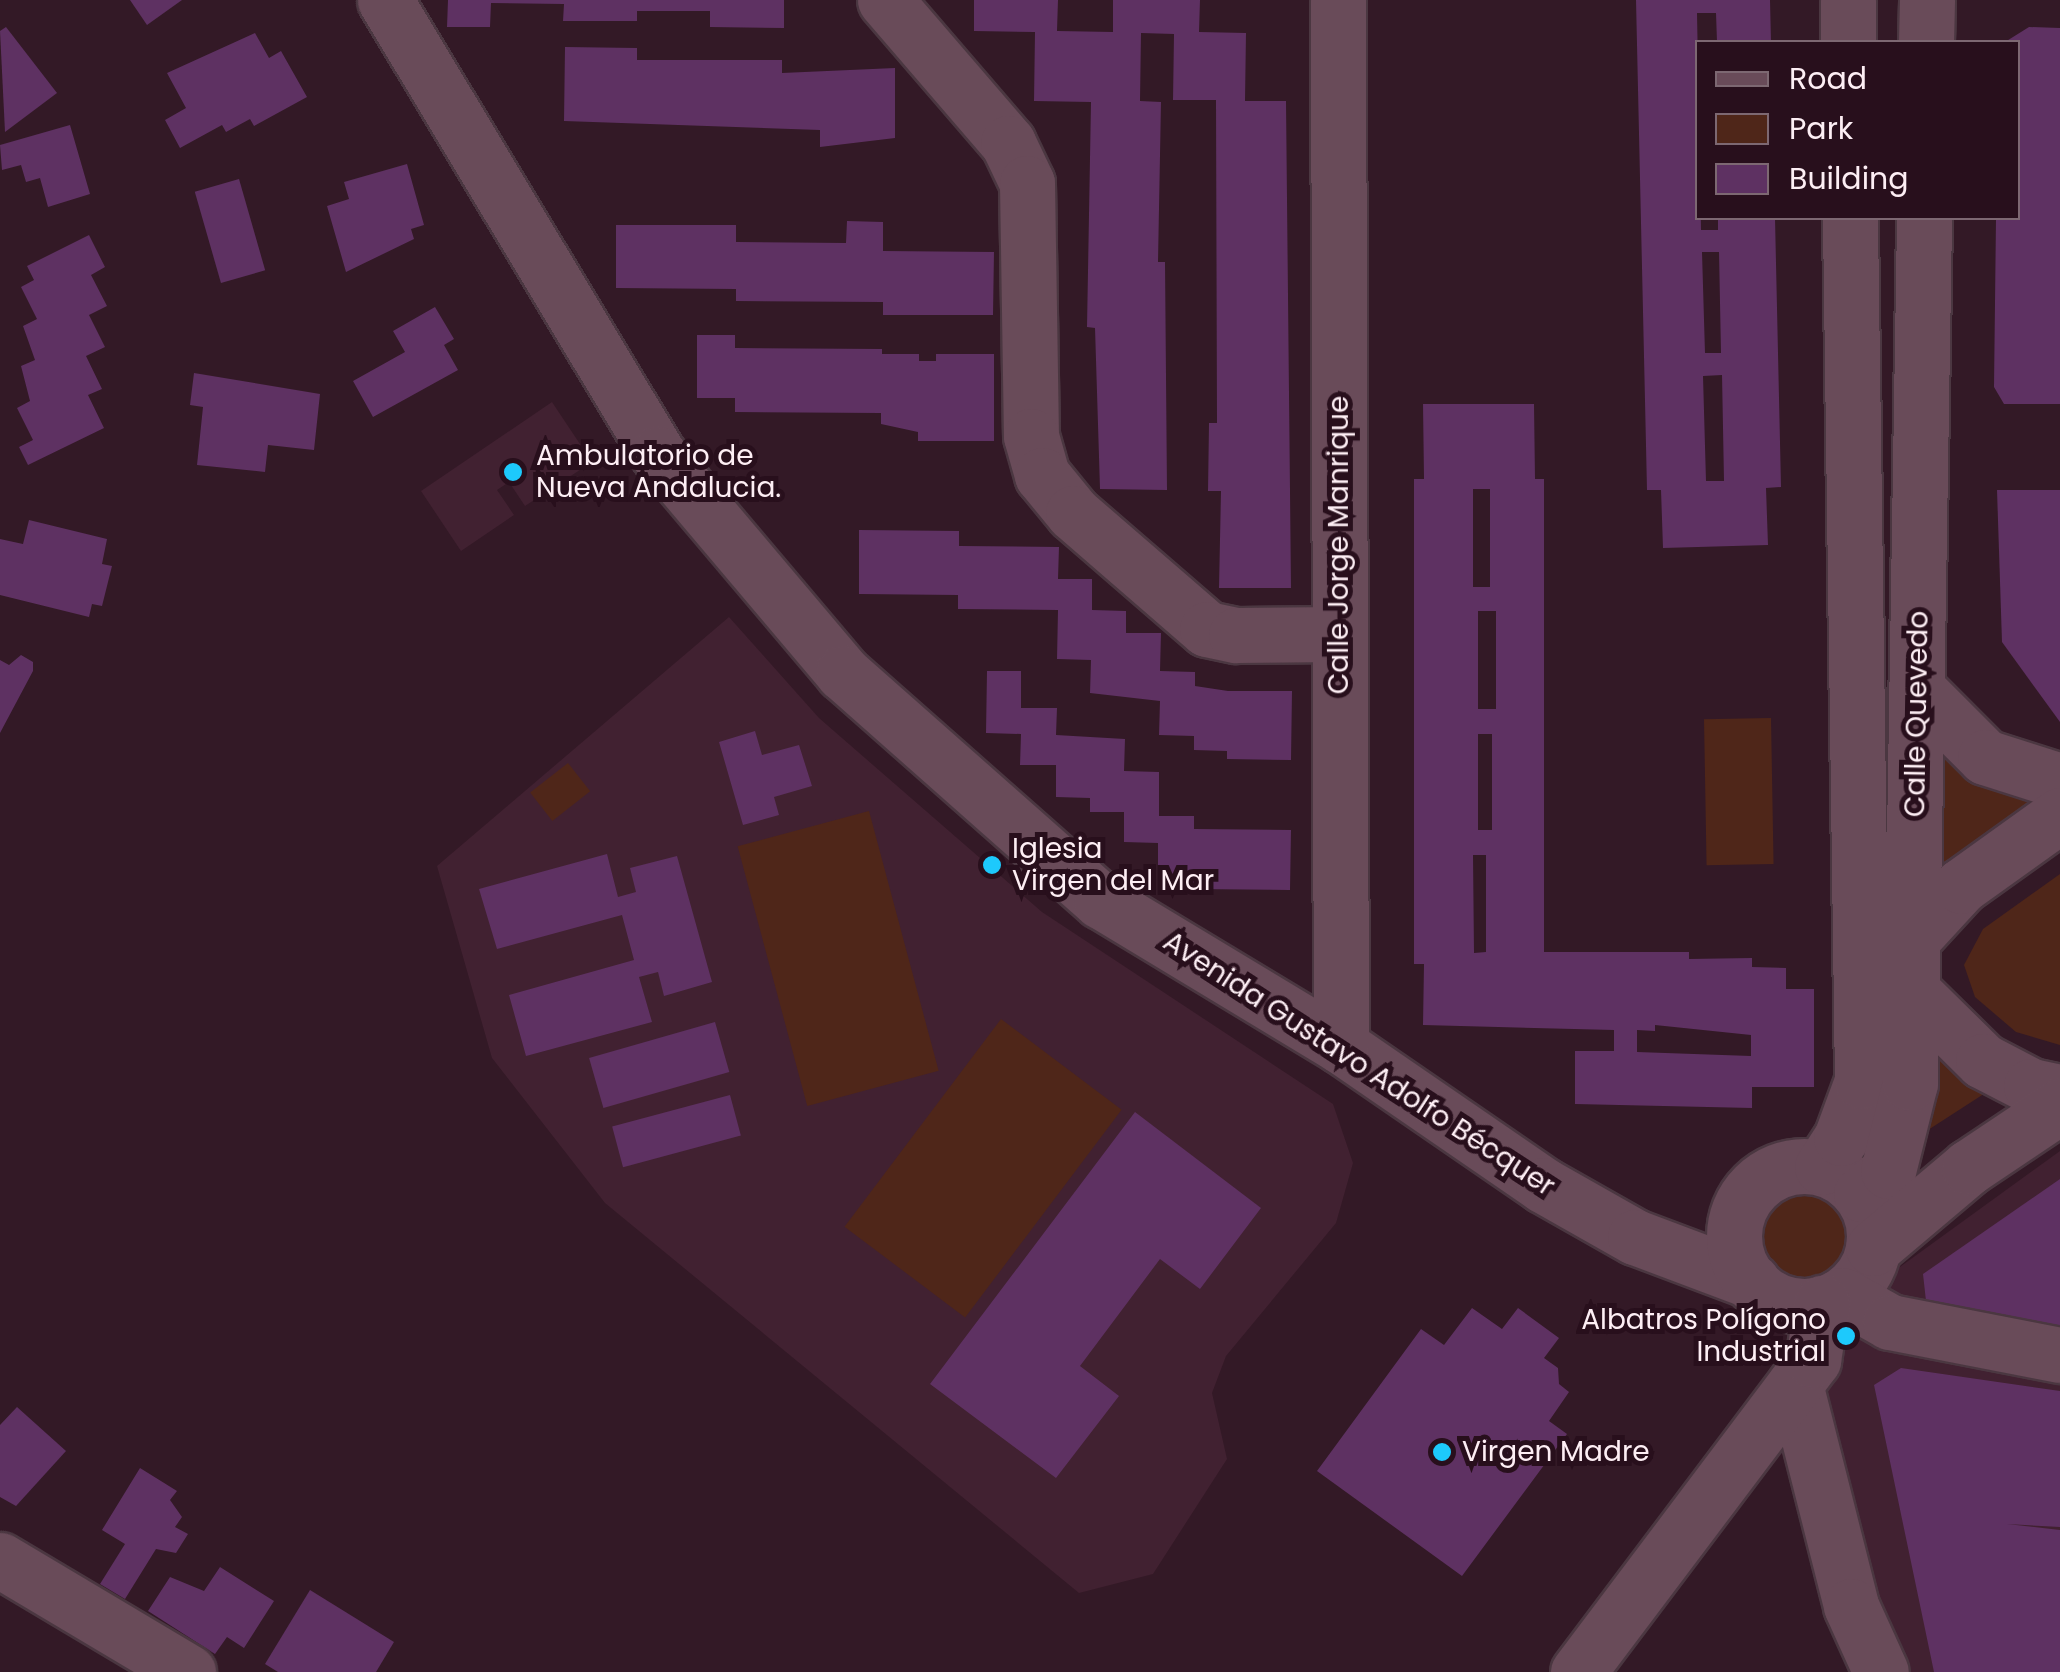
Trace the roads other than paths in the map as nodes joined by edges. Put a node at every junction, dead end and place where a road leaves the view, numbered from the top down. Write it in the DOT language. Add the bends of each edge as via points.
graph roads {
  1 [pos="385,0"];
  2 [pos="885,0"];
  3 [pos="1300,0"];
  4 [pos="1848,0"];
  5 [pos="1926,0"];
  6 [pos="1338,22"];
  7 [pos="1848,40"];
  8 [pos="1926,40"];
  9 [pos="1850,220"];
  10 [pos="1924,220"];
  11 [pos="1338,634"];
  12 [pos="1918,690"];
  13 [pos="2060,781"];
  14 [pos="2060,814"];
  15 [pos="1915,936"];
  16 [pos="1914,994"];
  17 [pos="1341,1046"];
  18 [pos="2060,1092"];
  19 [pos="2060,1106"];
  20 [pos="1856,1203"];
  21 [pos="1741,1206"];
  22 [pos="1634,1236"];
  23 [pos="1752,1281"];
  24 [pos="1832,1299"];
  25 [pos="2060,1356"];
  26 [pos="1794,1384"];
  27 [pos="0,1560"];
  28 [pos="188,1672"];
  29 [pos="1578,1672"];
  30 [pos="1881,1672"];
  1 -- 17 [label="street, Avenida Gustavo Adolfo Bécquer" via="658,454 843,673 1102,900"];
  2 -- 11 [label="street" via="1008,143 1027,183 1031,436 1042,475 1073,513 1208,629"];
  3 -- 6 [label="street, Calle Jorge Manrique"];
  4 -- 7 [label="street"];
  5 -- 8 [label="street"];
  6 -- 11 [label="street, Calle Jorge Manrique"];
  9 -- 20 [label="street, Calle Quevedo" via="1862,1081 1841,1138"];
  10 -- 12 [label="street, Calle Quevedo"];
  11 -- 17 [label="street, Calle Jorge Manrique"];
  12 -- 13 [label="street" via="1986,757"];
  12 -- 15 [label="street, Calle Quevedo"];
  14 -- 15 [label="street" via="1961,886"];
  15 -- 16 [label="street, Calle Quevedo"];
  16 -- 18 [label="street" via="1983,1061"];
  16 -- 20 [label="street, Calle Quevedo" via="1898,1146 1888,1171"];
  17 -- 22 [label="street, Avenida Gustavo Adolfo Bécquer" via="1543,1185"];
  19 -- 20 [label="street" via="1968,1167"];
  20 -- 21 [label="street" via="1774,1172"];
  20 -- 24 [label="street" via="1859,1280"];
  21 -- 22 [label="street"];
  21 -- 23 [label="street" via="1736,1253"];
  22 -- 23 [label="street, Avenida Gustavo Adolfo Bécquer"];
  23 -- 24 [label="street" via="1779,1301"];
  24 -- 25 [label="street" via="1890,1322"];
  24 -- 26 [label="street" via="1813,1360"];
  26 -- 29 [label="street"];
  26 -- 30 [label="street" via="1851,1606"];
  27 -- 28 [label="street"];
}
